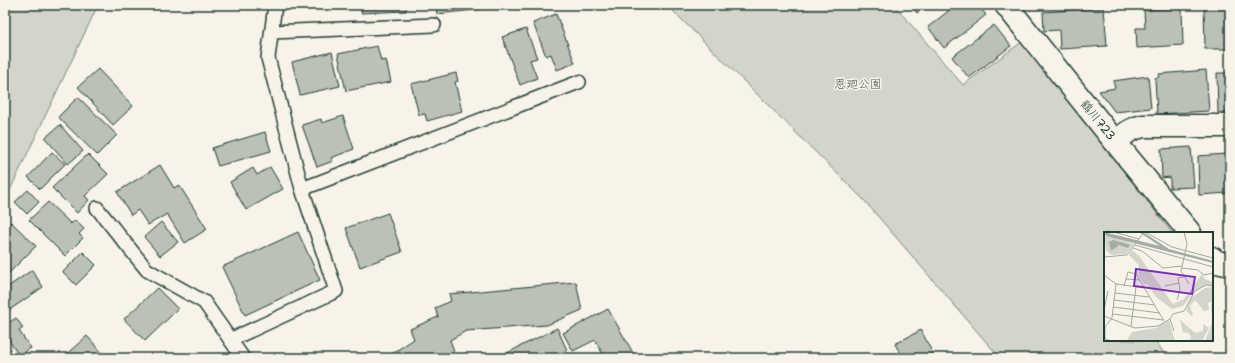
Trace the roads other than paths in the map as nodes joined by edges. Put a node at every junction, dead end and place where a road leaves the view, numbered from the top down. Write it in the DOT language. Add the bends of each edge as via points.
graph roads {
  1 [pos="275,5"];
  2 [pos="1006,5"];
  3 [pos="434,25"];
  4 [pos="272,32"];
  5 [pos="579,82"];
  6 [pos="1230,126"];
  7 [pos="1116,142"];
  8 [pos="302,189"];
  9 [pos="97,208"];
  10 [pos="1189,232"];
  11 [pos="1213,259"];
  12 [pos="1230,265"];
  13 [pos="230,340"];
  14 [pos="243,358"];
  1 -- 4 [label="lane"];
  2 -- 7 [label="street, 鶴川723"];
  3 -- 4 [label="lane"];
  4 -- 8 [label="lane" via="268,58"];
  5 -- 8 [label="lane"];
  6 -- 7 [label="street" via="1143,126 1127,132"];
  7 -- 10 [label="street, 鶴川723"];
  8 -- 13 [label="lane" via="336,291"];
  9 -- 13 [label="lane" via="147,270 204,302"];
  11 -- 12 [label="street"];
  13 -- 14 [label="lane"];
}
